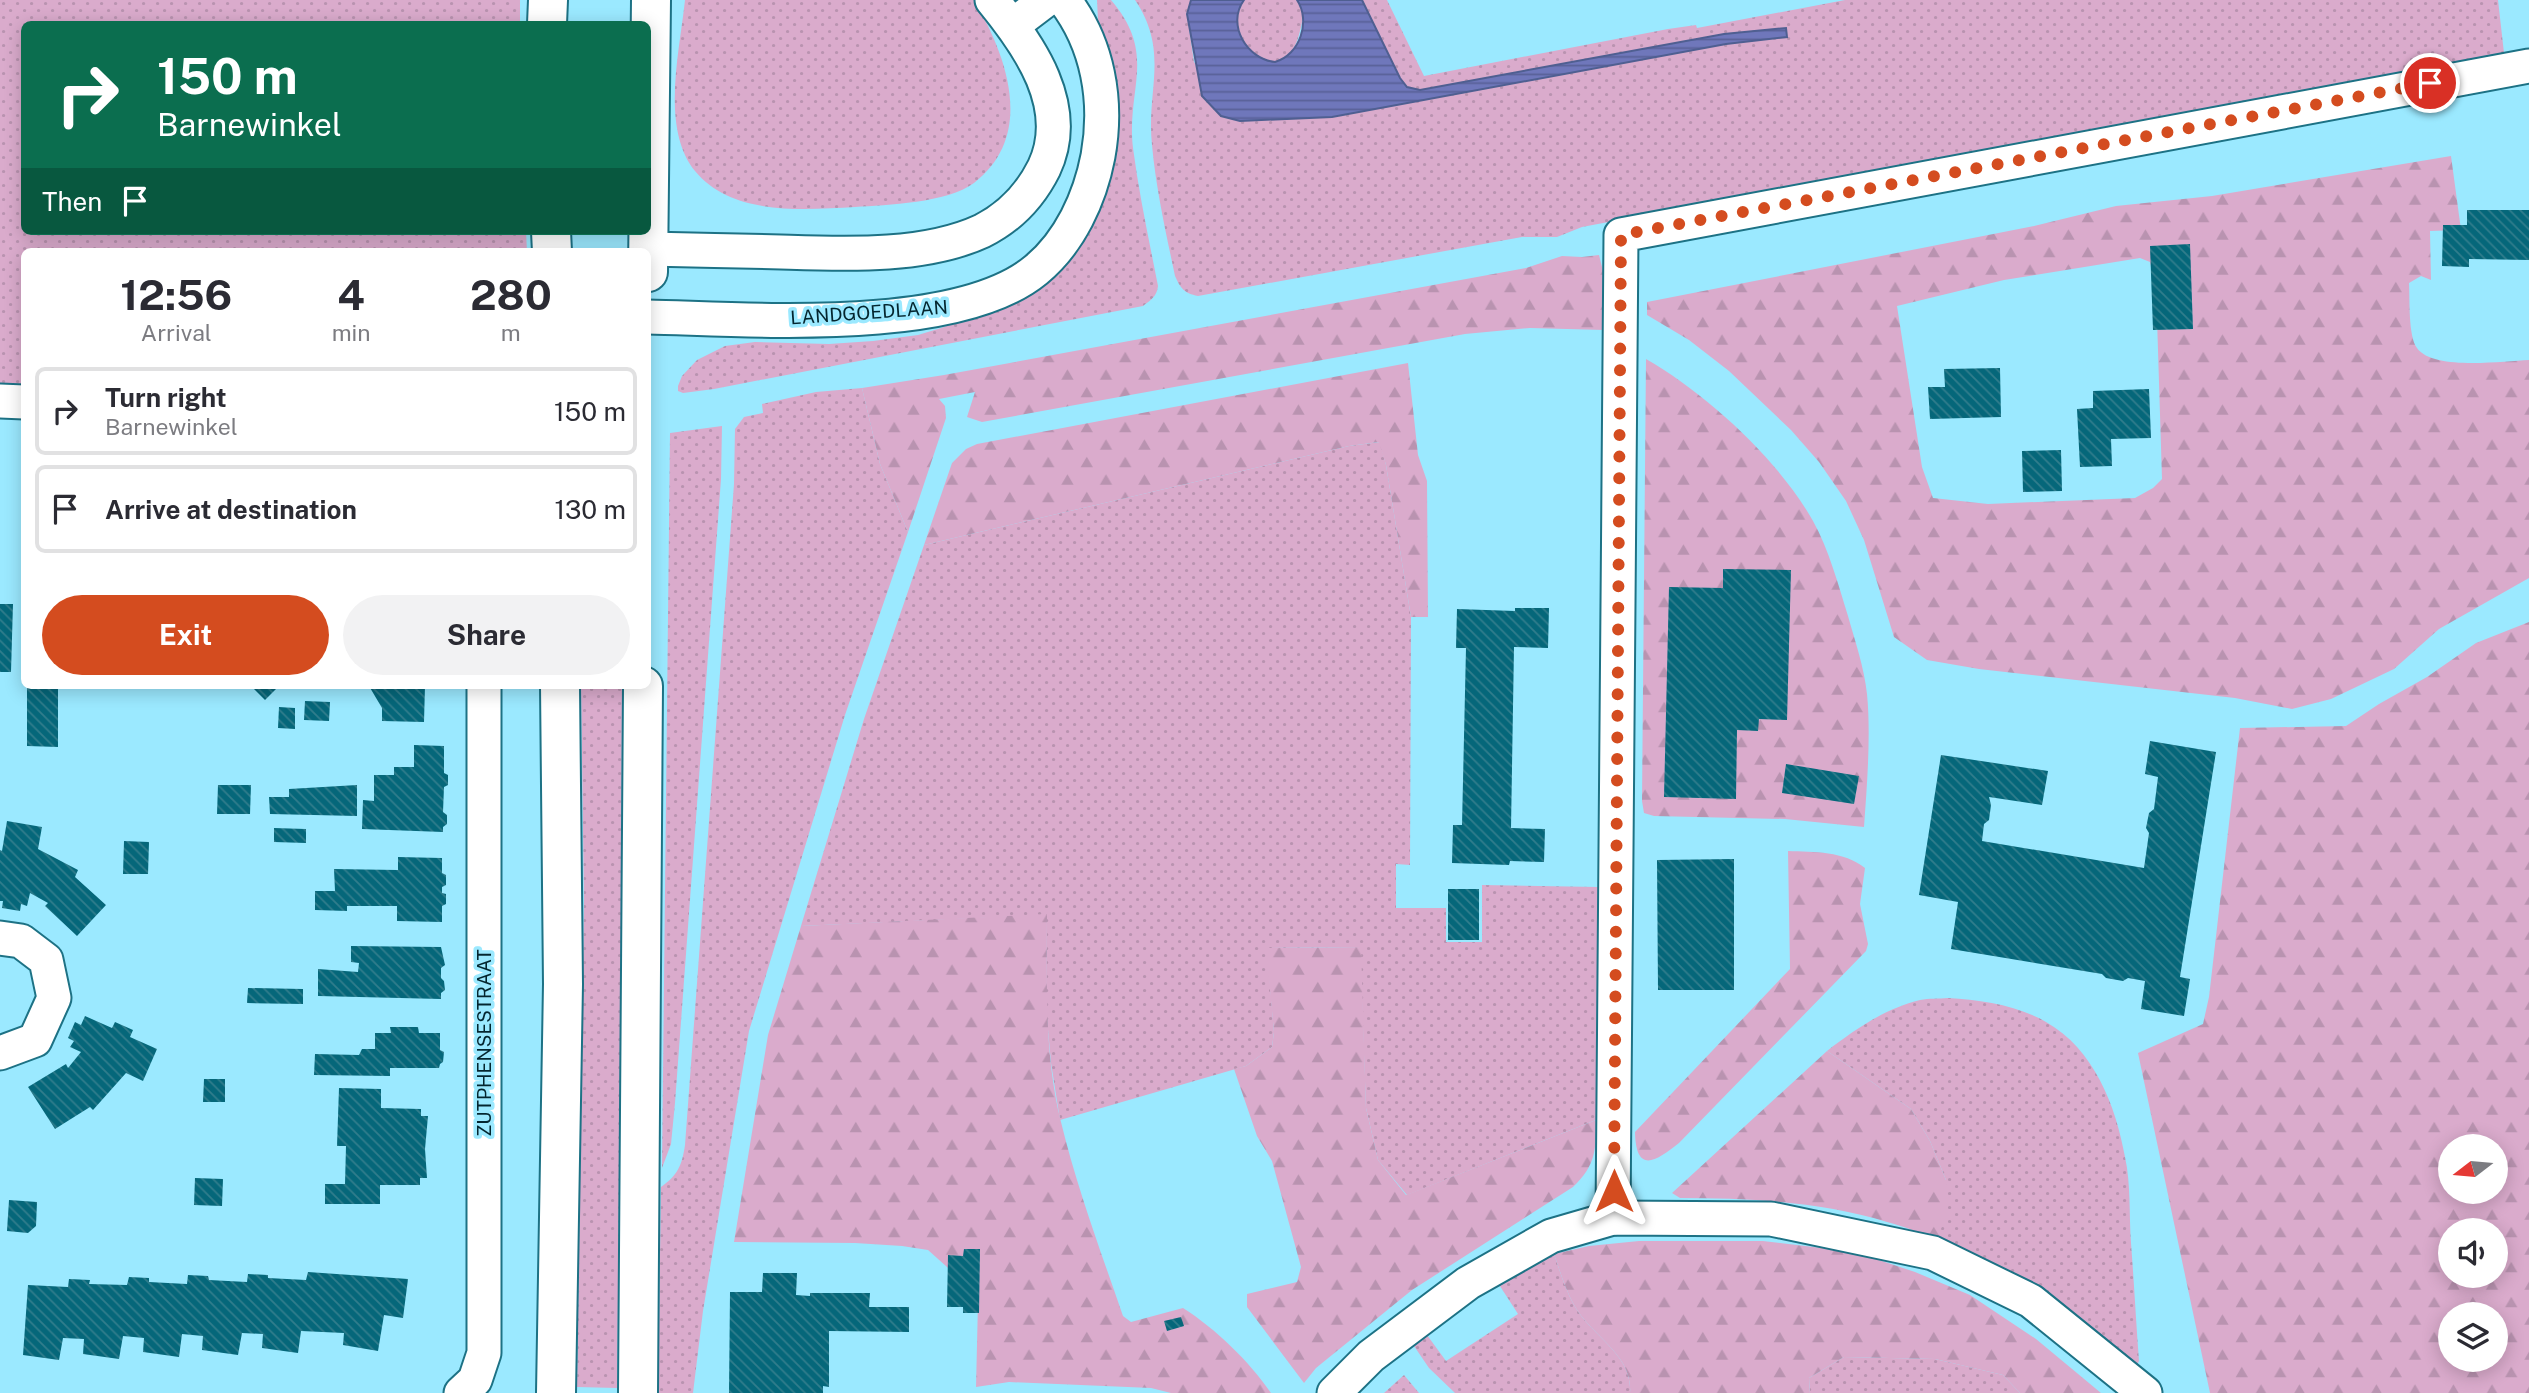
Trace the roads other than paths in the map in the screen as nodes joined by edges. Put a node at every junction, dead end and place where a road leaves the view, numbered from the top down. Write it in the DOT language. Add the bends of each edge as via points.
graph roads {
  1 [pos="548,0"];
  2 [pos="651,0"];
  3 [pos="992,0"];
  4 [pos="1046,0"];
  5 [pos="1064,0"];
  6 [pos="547,21"];
  7 [pos="651,21"];
  8 [pos="1013,25"];
  9 [pos="2529,66"];
  10 [pos="651,257"];
  11 [pos="651,317"];
  12 [pos="0,401"];
  13 [pos="21,401"];
  14 [pos="484,689"];
  15 [pos="560,689"];
  16 [pos="643,689"];
  17 [pos="0,938"];
  18 [pos="0,1052"];
  19 [pos="1614,1218"];
  20 [pos="461,1393"];
  21 [pos="556,1393"];
  22 [pos="638,1393"];
  23 [pos="1334,1393"];
  24 [pos="2146,1393"];
  1 -- 6 [label="main road"];
  2 -- 7 [label="main road"];
  3 -- 8 [label="street"];
  4 -- 8 [label="street"];
  5 -- 11 [label="street, LANDGOEDLAAN" via="1095,62 1101,141 1087,197 1075,222 1035,272 1002,291 965,304 904,314 825,320"];
  8 -- 10 [label="street" via="1046,85 1054,138 1036,183 1004,218 980,232 895,251"];
  9 -- 19 [label="street" via="1621,235"];
  12 -- 13 [label="street"];
  14 -- 20 [label="street, ZUTPHENSESTRAAT" via="484,1353 475,1380"];
  15 -- 21 [label="main road" via="563,984"];
  16 -- 22 [label="main road"];
  17 -- 18 [label="street" via="21,941 46,960 54,998 35,1040"];
  19 -- 23 [label="street" via="1551,1236 1468,1283 1371,1356"];
  19 -- 24 [label="street" via="1771,1219 1933,1253 2031,1301"];
}
